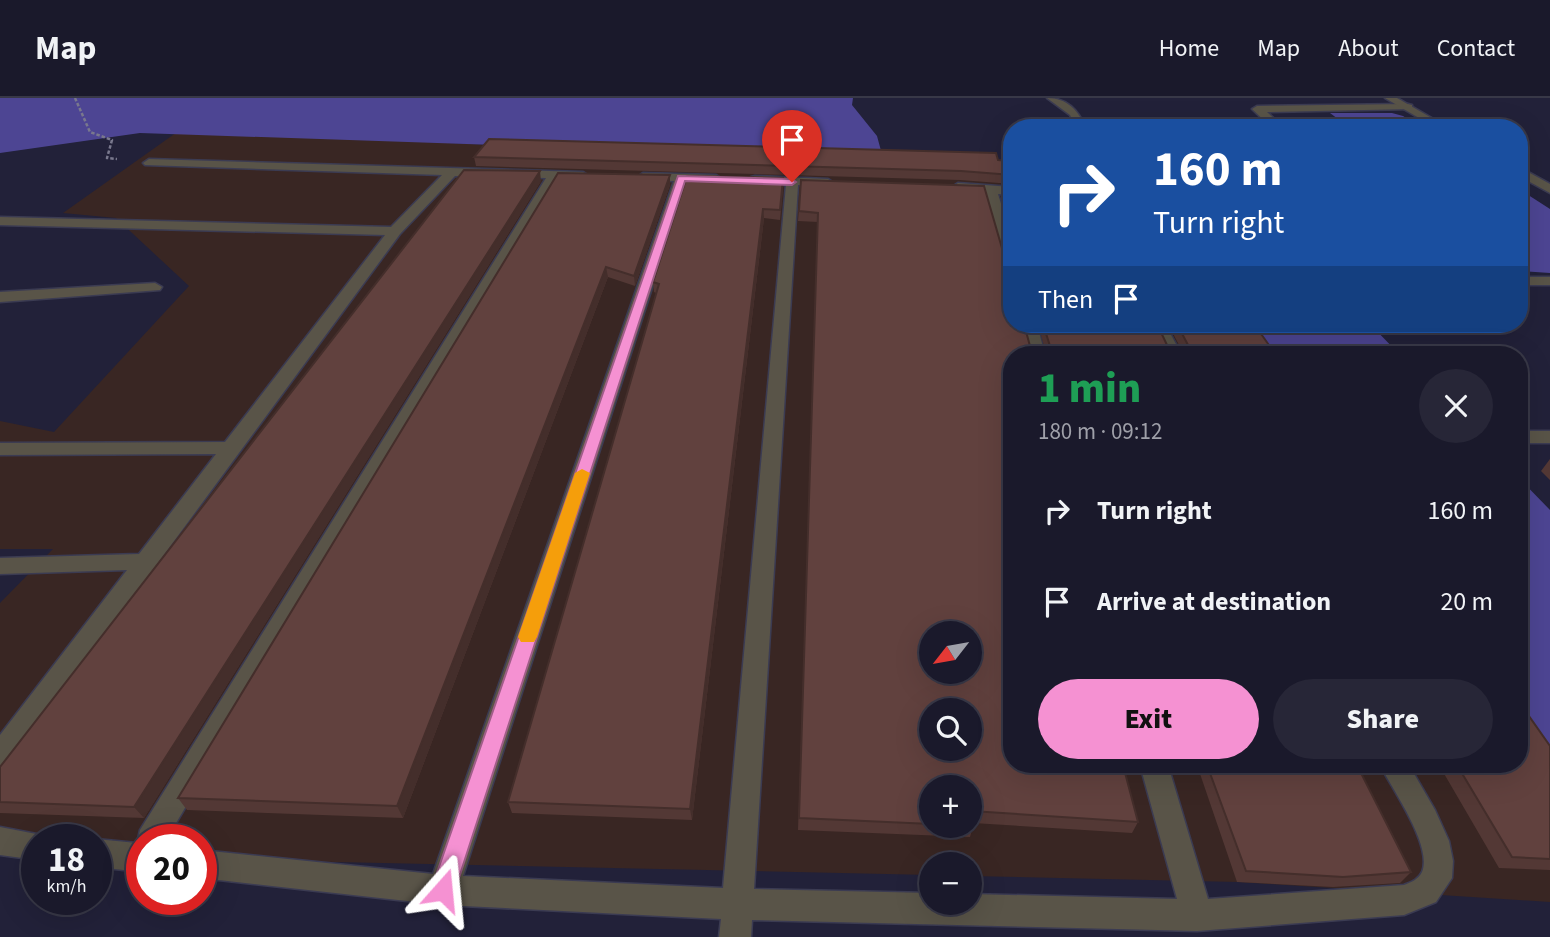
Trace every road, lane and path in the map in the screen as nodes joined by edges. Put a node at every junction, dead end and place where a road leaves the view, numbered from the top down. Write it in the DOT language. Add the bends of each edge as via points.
graph roads {
  1 [pos="75,98"];
  2 [pos="1052,98"];
  3 [pos="1390,98"];
  4 [pos="1408,107"];
  5 [pos="1077,119"];
  6 [pos="1269,119"];
  7 [pos="1429,119"];
  8 [pos="149,163"];
  9 [pos="452,172"];
  10 [pos="554,175"];
  11 [pos="592,176"];
  12 [pos="1528,176"];
  13 [pos="630,177"];
  14 [pos="681,178"];
  15 [pos="723,179"];
  16 [pos="736,180"];
  17 [pos="792,182"];
  18 [pos="843,183"];
  19 [pos="947,186"];
  20 [pos="990,189"];
  21 [pos="1550,189"];
  22 [pos="1003,190"];
  23 [pos="0,221"];
  24 [pos="395,231"];
  25 [pos="1003,233"];
  26 [pos="1528,281"];
  27 [pos="1550,281"];
  28 [pos="155,287"];
  29 [pos="0,297"];
  30 [pos="1528,437"];
  31 [pos="1550,437"];
  32 [pos="232,448"];
  33 [pos="0,449"];
  34 [pos="145,562"];
  35 [pos="0,566"];
  36 [pos="0,756"];
  37 [pos="1156,773"];
  38 [pos="1398,773"];
  39 [pos="160,824"];
  40 [pos="0,841"];
  41 [pos="21,844"];
  42 [pos="217,866"];
  43 [pos="443,890"];
  44 [pos="737,904"];
  45 [pos="1197,915"];
  46 [pos="735,937"];
  1 -- 8 [label="path" via="90,132 112,140 107,158"];
  2 -- 5 [label="street"];
  3 -- 4 [label="street"];
  4 -- 6 [label="street" via="1257,108"];
  4 -- 7 [label="street"];
  8 -- 9 [label="street"];
  9 -- 10 [label="street"];
  9 -- 24 [label="street"];
  10 -- 11 [label="street"];
  10 -- 39 [label="street"];
  12 -- 21 [label="street"];
  13 -- 14 [label="street"];
  14 -- 15 [label="street"];
  14 -- 43 [label="street"];
  16 -- 17 [label="street"];
  17 -- 18 [label="street"];
  17 -- 44 [label="street"];
  19 -- 20 [label="street"];
  20 -- 22 [label="street"];
  20 -- 25 [label="street"];
  23 -- 24 [label="street"];
  24 -- 32 [label="street"];
  26 -- 27 [label="street"];
  28 -- 29 [label="street"];
  30 -- 31 [label="street"];
  32 -- 33 [label="street"];
  32 -- 34 [label="street"];
  34 -- 35 [label="street"];
  34 -- 36 [label="street"];
  37 -- 45 [label="street"];
  38 -- 45 [label="street" via="1440,859 1428,892 1404,900"];
  40 -- 41 [label="street"];
  42 -- 43 [label="street"];
  43 -- 44 [label="street"];
  44 -- 45 [label="street"];
  44 -- 46 [label="street"];
}
